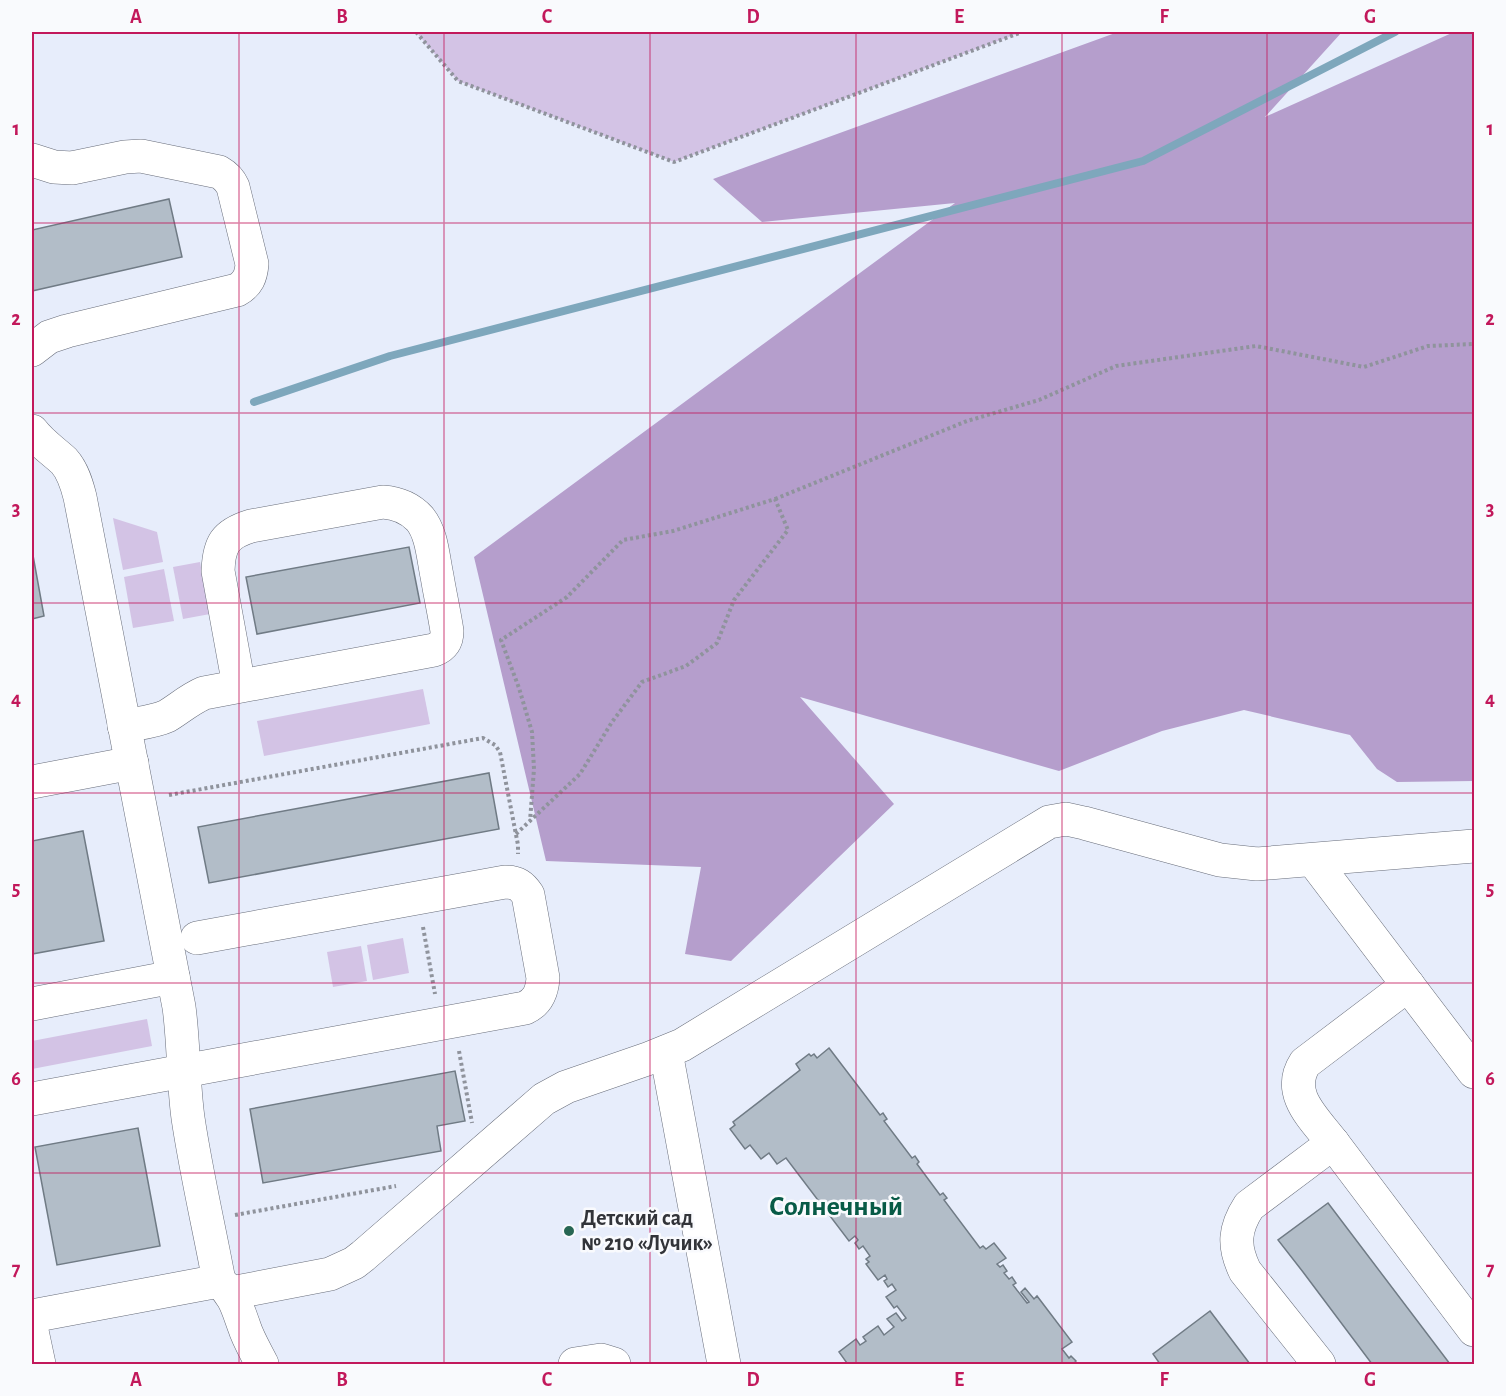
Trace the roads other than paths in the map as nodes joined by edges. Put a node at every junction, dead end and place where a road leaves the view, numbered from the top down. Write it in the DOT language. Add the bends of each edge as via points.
graph roads {
  1 [pos="32,160"];
  2 [pos="32,350"];
  3 [pos="32,431"];
  4 [pos="239,686"];
  5 [pos="124,726"];
  6 [pos="132,763"];
  7 [pos="32,782"];
  8 [pos="1474,846"];
  9 [pos="1313,860"];
  10 [pos="197,938"];
  11 [pos="173,977"];
  12 [pos="1408,985"];
  13 [pos="32,1004"];
  14 [pos="666,1052"];
  15 [pos="184,1071"];
  16 [pos="1474,1071"];
  17 [pos="32,1100"];
  18 [pos="1334,1143"];
  19 [pos="225,1287"];
  20 [pos="32,1316"];
  21 [pos="1474,1330"];
  22 [pos="32,1331"];
  23 [pos="39,1365"];
  24 [pos="262,1365"];
  25 [pos="575,1365"];
  26 [pos="614,1365"];
  27 [pos="724,1365"];
  28 [pos="1319,1365"];
  1 -- 2 [label="lane" via="72,168 141,156 219,172 233,187 252,264 248,280 237,290 68,331"];
  3 -- 5 [label="lane" via="66,463 76,481"];
  4 -- 4 [label="lane" via="434,650 443,645 447,631 431,543 420,520 402,506 383,502 250,526 228,537 218,557 218,570"];
  4 -- 5 [label="lane" via="204,693 162,718"];
  5 -- 6 [label="lane"];
  6 -- 7 [label="lane"];
  6 -- 11 [label="lane"];
  8 -- 9 [label="lane"];
  9 -- 12 [label="lane"];
  9 -- 14 [label="lane" via="1237,863 1066,819 1049,822"];
  10 -- 15 [label="lane" via="512,882 528,895 542,989 525,1008"];
  11 -- 13 [label="lane"];
  11 -- 15 [label="lane"];
  12 -- 16 [label="lane"];
  12 -- 18 [label="lane" via="1305,1063 1300,1072 1298,1091 1303,1102"];
  14 -- 19 [label="lane" via="544,1099 354,1263 330,1274"];
  14 -- 27 [label="lane"];
  15 -- 17 [label="lane"];
  15 -- 19 [label="lane" via="191,1134"];
  18 -- 21 [label="lane"];
  18 -- 28 [label="lane" via="1249,1206 1236,1243 1245,1271"];
  19 -- 20 [label="lane"];
  19 -- 24 [label="lane" via="239,1309"];
  22 -- 23 [label="lane"];
  25 -- 26 [label="lane" via="602,1360"];
}
